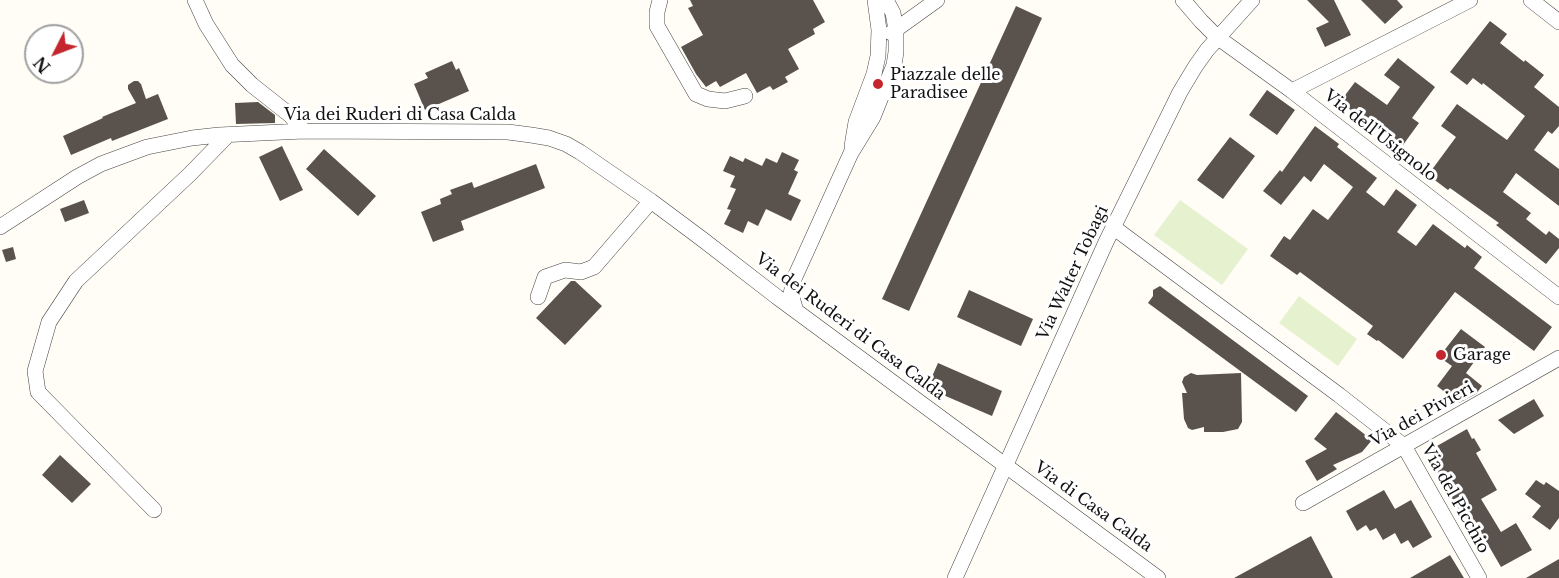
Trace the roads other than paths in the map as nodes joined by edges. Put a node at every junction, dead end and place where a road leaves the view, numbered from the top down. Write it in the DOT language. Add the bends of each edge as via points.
graph roads {
  1 [pos="195,0"];
  2 [pos="660,0"];
  3 [pos="874,0"];
  4 [pos="886,0"];
  5 [pos="937,0"];
  6 [pos="1183,0"];
  7 [pos="1252,0"];
  8 [pos="1470,0"];
  9 [pos="1531,0"];
  10 [pos="1559,22"];
  11 [pos="896,30"];
  12 [pos="1217,37"];
  13 [pos="879,39"];
  14 [pos="1292,91"];
  15 [pos="745,96"];
  16 [pos="304,131"];
  17 [pos="228,135"];
  18 [pos="851,153"];
  19 [pos="651,201"];
  20 [pos="0,227"];
  21 [pos="1113,227"];
  22 [pos="538,297"];
  23 [pos="1559,297"];
  24 [pos="796,312"];
  25 [pos="1559,358"];
  26 [pos="1404,446"];
  27 [pos="1005,465"];
  28 [pos="1303,503"];
  29 [pos="154,510"];
  30 [pos="955,578"];
  31 [pos="1158,578"];
  32 [pos="1479,578"];
  1 -- 16 [label="street" via="232,65"];
  2 -- 15 [label="street" via="657,26 696,94 725,101"];
  3 -- 13 [label="street"];
  4 -- 11 [label="street"];
  5 -- 11 [label="street"];
  6 -- 12 [label="street, Via dell'Usignolo"];
  7 -- 12 [label="street, Via Walter Tobagi"];
  8 -- 14 [label="street"];
  9 -- 10 [label="street"];
  11 -- 13 [label="street"];
  11 -- 18 [label="street" via="894,65 873,117"];
  12 -- 14 [label="street, Via dell'Usignolo"];
  12 -- 21 [label="street, Via Walter Tobagi" via="1180,93"];
  13 -- 18 [label="street" via="876,64 856,122"];
  14 -- 23 [label="street, Via dell'Usignolo"];
  16 -- 17 [label="street, Via dei Ruderi di Casa Calda"];
  16 -- 19 [label="street, Via dei Ruderi di Casa Calda" via="508,132 539,136 580,152"];
  17 -- 20 [label="street, Via dei Ruderi di Casa Calda" via="172,141 112,159"];
  17 -- 29 [label="street" via="76,282 49,322 35,371 38,392"];
  18 -- 24 [label="street" via="792,283 791,299"];
  19 -- 22 [label="street" via="594,267 580,272 565,270 545,278"];
  19 -- 24 [label="street, Via dei Ruderi di Casa Calda"];
  21 -- 26 [label="street, Via del Picchio"];
  21 -- 27 [label="street, Via Walter Tobagi"];
  24 -- 27 [label="street, Via dei Ruderi di Casa Calda"];
  25 -- 26 [label="street, Via dei Pivieri"];
  26 -- 28 [label="street, Via dei Pivieri"];
  26 -- 32 [label="street, Via del Picchio"];
  27 -- 30 [label="street, Via Walter Tobagi"];
  27 -- 31 [label="street, Via di Casa Calda"];
}
